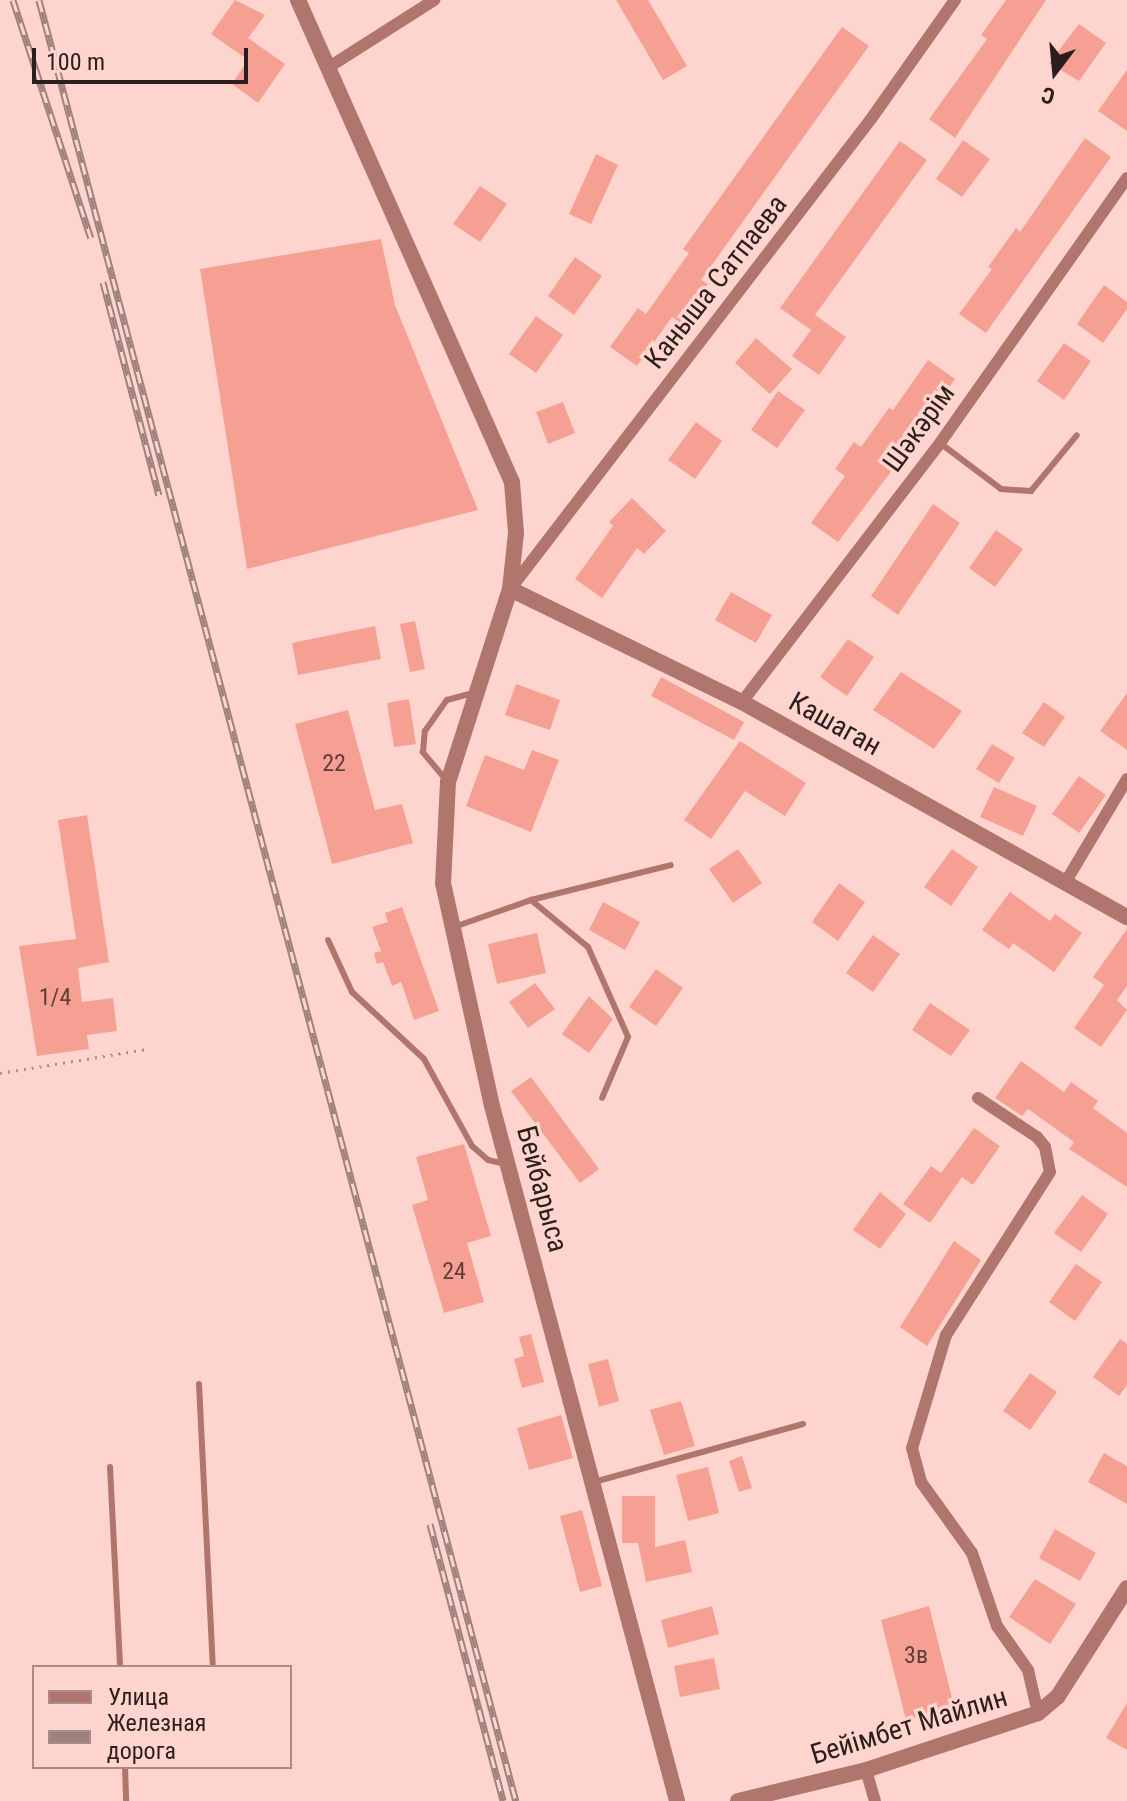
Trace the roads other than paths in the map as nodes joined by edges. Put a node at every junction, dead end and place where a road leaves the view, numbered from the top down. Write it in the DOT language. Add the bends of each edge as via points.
graph roads {
  1 [pos="298,0"];
  2 [pos="434,0"];
  3 [pos="955,0"];
  4 [pos="329,67"];
  5 [pos="1127,178"];
  6 [pos="1077,435"];
  7 [pos="940,443"];
  8 [pos="510,589"];
  9 [pos="476,692"];
  10 [pos="742,702"];
  11 [pos="1127,779"];
  12 [pos="448,782"];
  13 [pos="671,865"];
  14 [pos="1065,883"];
  15 [pos="531,900"];
  16 [pos="1127,917"];
  17 [pos="450,928"];
  18 [pos="328,940"];
  19 [pos="602,1098"];
  20 [pos="978,1098"];
  21 [pos="508,1165"];
  22 [pos="199,1384"];
  23 [pos="803,1424"];
  24 [pos="110,1467"];
  25 [pos="593,1482"];
  26 [pos="1125,1597"];
  27 [pos="120,1665"];
  28 [pos="213,1665"];
  29 [pos="1038,1713"];
  30 [pos="125,1769"];
  31 [pos="866,1770"];
  32 [pos="765,1798"];
  33 [pos="126,1801"];
  34 [pos="677,1801"];
  35 [pos="738,1801"];
  36 [pos="875,1801"];
  1 -- 4 [label="street, Бейбарыса"];
  2 -- 4 [label="street"];
  3 -- 8 [label="street, Каныша Сатпаева" via="871,119"];
  4 -- 8 [label="street, Бейбарыса" via="512,482 516,533"];
  5 -- 7 [label="street, Шәкәрім"];
  6 -- 7 [label="lane" via="1031,491 1001,489"];
  7 -- 10 [label="street, Шәкәрім"];
  8 -- 9 [label="street, Бейбарыса"];
  8 -- 10 [label="street, Кашаган"];
  9 -- 12 [label="street, Бейбарыса"];
  9 -- 12 [label="lane" via="447,700 425,731 423,752"];
  10 -- 14 [label="street, Кашаган"];
  11 -- 14 [label="street"];
  12 -- 17 [label="street, Бейбарыса" via="442,850"];
  13 -- 15 [label="lane"];
  14 -- 16 [label="street, Кашаган"];
  15 -- 17 [label="lane"];
  15 -- 19 [label="lane" via="588,947 628,1037"];
  17 -- 21 [label="street, Бейбарыса"];
  18 -- 21 [label="lane" via="352,992 424,1059 472,1146 488,1160"];
  20 -- 29 [label="street" via="1037,1137 1045,1147 1050,1172 946,1335 912,1448 921,1482 972,1553 997,1626 1028,1670"];
  21 -- 25 [label="street, Бейбарыса"];
  22 -- 28 [label="lane"];
  23 -- 25 [label="lane"];
  24 -- 27 [label="lane"];
  25 -- 34 [label="street, Бейбарыса"];
  26 -- 29 [label="street, Бейімбет Майлин" via="1058,1696"];
  29 -- 31 [label="street, Бейімбет Майлин"];
  30 -- 33 [label="lane"];
  31 -- 32 [label="street, Бейімбет Майлин"];
  31 -- 36 [label="street"];
  32 -- 35 [label="street, Бейімбет Майлин"];
}
